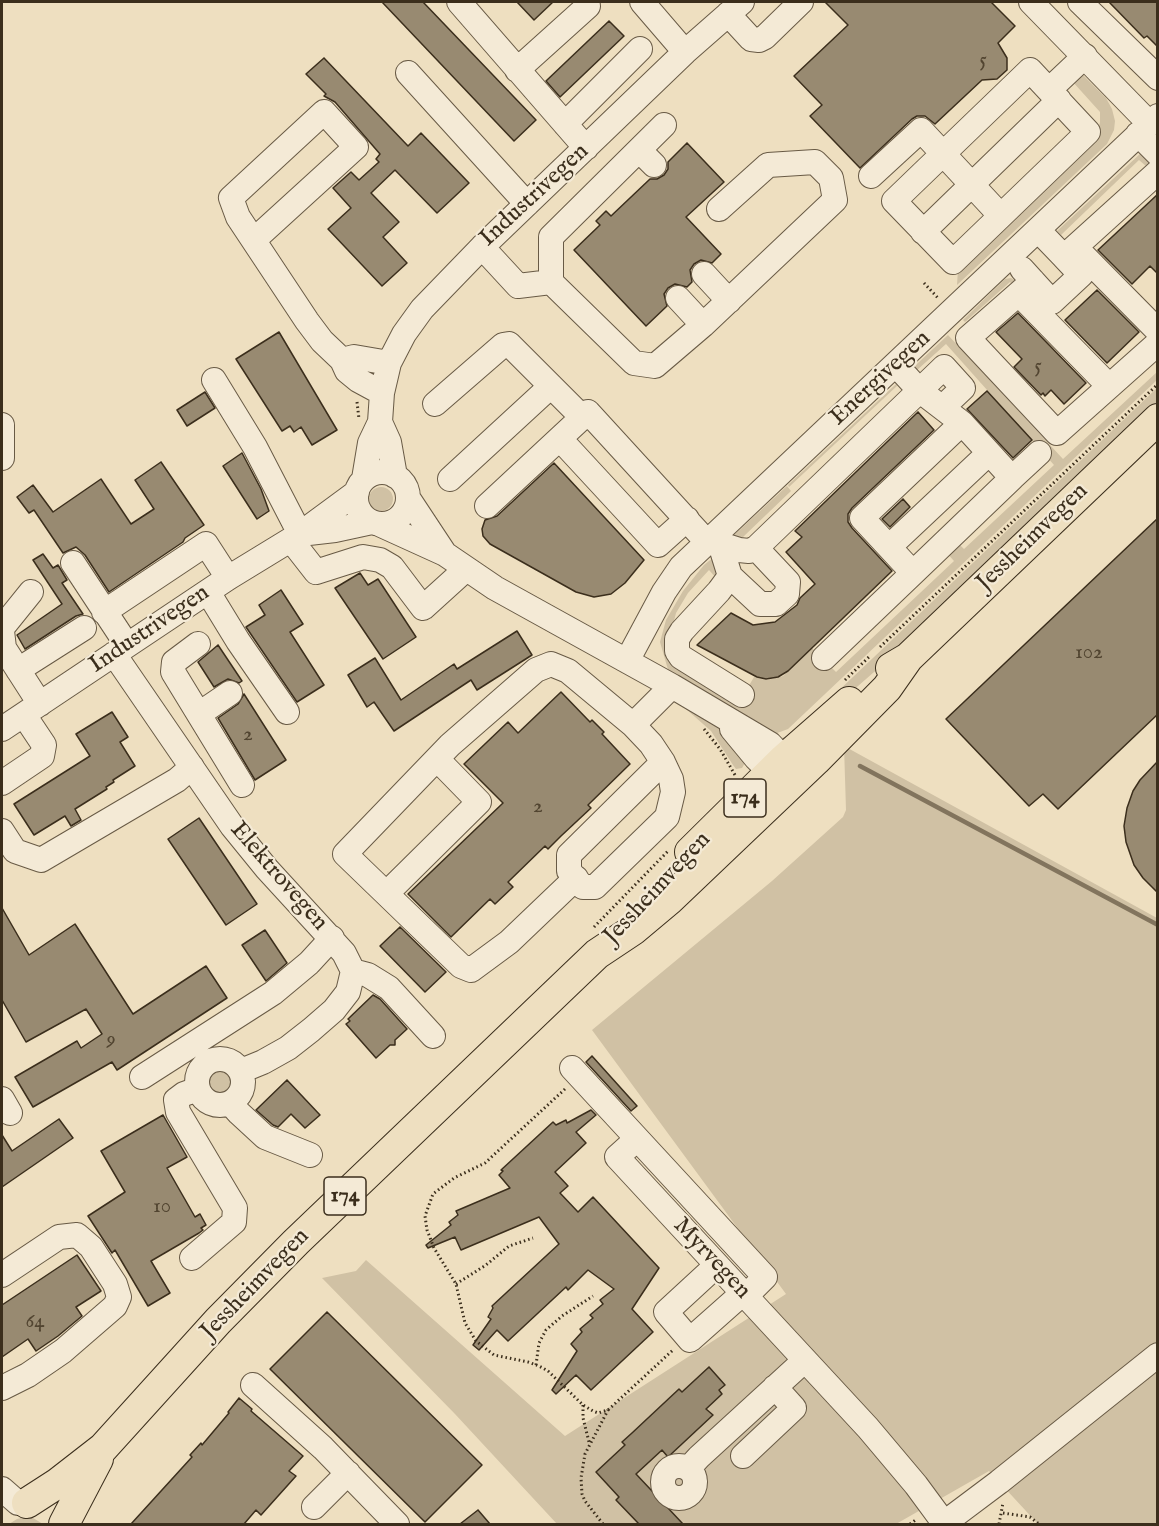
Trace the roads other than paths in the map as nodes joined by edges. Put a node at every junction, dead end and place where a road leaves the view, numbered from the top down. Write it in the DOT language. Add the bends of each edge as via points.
graph roads {
  1 [pos="459,2"];
  2 [pos="642,2"];
  3 [pos="801,2"];
  4 [pos="1031,2"];
  5 [pos="1081,2"];
  6 [pos="588,6"];
  7 [pos="735,8"];
  8 [pos="1057,28"];
  9 [pos="640,49"];
  10 [pos="685,52"];
  11 [pos="1084,56"];
  12 [pos="517,70"];
  13 [pos="408,73"];
  14 [pos="1158,78"];
  15 [pos="1054,95"];
  16 [pos="565,124"];
  17 [pos="1148,124"];
  18 [pos="664,125"];
  19 [pos="586,148"];
  20 [pos="943,153"];
  21 [pos="1158,154"];
  22 [pos="1158,172"];
  23 [pos="871,176"];
  24 [pos="972,184"];
  25 [pos="527,204"];
  26 [pos="719,210"];
  27 [pos="1000,215"];
  28 [pos="1038,230"];
  29 [pos="923,232"];
  30 [pos="254,240"];
  31 [pos="482,247"];
  32 [pos="1070,252"];
  33 [pos="1010,257"];
  34 [pos="704,274"];
  35 [pos="551,282"];
  36 [pos="1026,287"];
  37 [pos="678,298"];
  38 [pos="729,301"];
  39 [pos="948,316"];
  40 [pos="703,326"];
  41 [pos="1157,334"];
  42 [pos="968,339"];
  43 [pos="342,360"];
  44 [pos="389,363"];
  45 [pos="896,365"];
  46 [pos="214,380"];
  47 [pos="551,386"];
  48 [pos="1109,386"];
  49 [pos="919,390"];
  50 [pos="382,393"];
  51 [pos="435,404"];
  52 [pos="943,407"];
  53 [pos="582,418"];
  54 [pos="1158,419"];
  55 [pos="380,422"];
  56 [pos="962,423"];
  57 [pos="2,425"];
  58 [pos="560,439"];
  59 [pos="989,453"];
  60 [pos="1039,453"];
  61 [pos="2,458"];
  62 [pos="395,476"];
  63 [pos="1012,478"];
  64 [pos="450,479"];
  65 [pos="360,485"];
  66 [pos="408,498"];
  67 [pos="487,506"];
  68 [pos="687,519"];
  69 [pos="375,523"];
  70 [pos="296,537"];
  71 [pos="713,540"];
  72 [pos="889,547"];
  73 [pos="756,548"];
  74 [pos="445,554"];
  75 [pos="72,563"];
  76 [pos="466,569"];
  77 [pos="913,573"];
  78 [pos="730,576"];
  79 [pos="228,578"];
  80 [pos="31,592"];
  81 [pos="208,592"];
  82 [pos="104,612"];
  83 [pos="84,628"];
  84 [pos="2,629"];
  85 [pos="198,644"];
  86 [pos="121,650"];
  87 [pos="824,658"];
  88 [pos="627,661"];
  89 [pos="18,670"];
  90 [pos="173,672"];
  91 [pos="672,686"];
  92 [pos="141,692"];
  93 [pos="230,693"];
  94 [pos="742,695"];
  95 [pos="32,709"];
  96 [pos="287,712"];
  97 [pos="199,714"];
  98 [pos="633,725"];
  99 [pos="2,729"];
  100 [pos="437,759"];
  101 [pos="663,762"];
  102 [pos="192,767"];
  103 [pos="783,771"];
  104 [pos="2,783"];
  105 [pos="243,784"];
  106 [pos="2,831"];
  107 [pos="576,879"];
  108 [pos="387,893"];
  109 [pos="332,938"];
  110 [pos="352,971"];
  111 [pos="434,1036"];
  112 [pos="189,1045"];
  113 [pos="203,1066"];
  114 [pos="240,1071"];
  115 [pos="575,1072"];
  116 [pos="142,1077"];
  117 [pos="198,1089"];
  118 [pos="230,1102"];
  119 [pos="638,1139"];
  120 [pos="310,1155"];
  121 [pos="192,1258"];
  122 [pos="717,1265"];
  123 [pos="2,1275"];
  124 [pos="744,1294"];
  125 [pos="1158,1355"];
  126 [pos="805,1360"];
  127 [pos="252,1385"];
  128 [pos="775,1387"];
  129 [pos="2,1388"];
  130 [pos="103,1448"];
  131 [pos="743,1456"];
  132 [pos="688,1469"];
  133 [pos="348,1473"];
  134 [pos="12,1501"];
  135 [pos="314,1507"];
  136 [pos="62,1524"];
  137 [pos="397,1524"];
  138 [pos="944,1524"];
  1 -- 12 [label="street"];
  2 -- 10 [label="street"];
  3 -- 7 [label="street" via="759,40 751,39"];
  4 -- 8 [label="street"];
  5 -- 8 [label="street"];
  5 -- 14 [label="street"];
  6 -- 12 [label="street"];
  7 -- 10 [label="street, Industrivegen"];
  8 -- 11 [label="street"];
  9 -- 16 [label="street"];
  10 -- 19 [label="street, Industrivegen"];
  11 -- 15 [label="street"];
  11 -- 17 [label="street"];
  12 -- 16 [label="street"];
  13 -- 25 [label="street"];
  15 -- 20 [label="street" via="1030,70"];
  15 -- 24 [label="street"];
  15 -- 27 [label="street" via="1088,132"];
  16 -- 19 [label="street"];
  17 -- 21 [label="street"];
  17 -- 28 [label="street, Energivegen"];
  18 -- 35 [label="street" via="646,157 551,237"];
  19 -- 25 [label="street, Industrivegen"];
  20 -- 23 [label="street" via="921,130"];
  20 -- 24 [label="street"];
  20 -- 29 [label="street" via="894,201"];
  22 -- 32 [label="street"];
  24 -- 27 [label="street"];
  24 -- 29 [label="street"];
  25 -- 31 [label="street, Industrivegen"];
  26 -- 38 [label="street" via="768,165 814,162 831,178 834,200"];
  27 -- 29 [label="street" via="953,262"];
  28 -- 32 [label="street"];
  28 -- 33 [label="street, Energivegen"];
  30 -- 43 [label="street" via="356,147 324,112 231,198 238,217 307,321"];
  31 -- 35 [label="street" via="518,286"];
  31 -- 44 [label="street, Industrivegen" via="422,309"];
  32 -- 36 [label="street" via="1081,275 1052,302"];
  32 -- 41 [label="street"];
  33 -- 36 [label="street"];
  33 -- 39 [label="street, Energivegen"];
  34 -- 38 [label="street"];
  35 -- 40 [label="street" via="634,363 655,366"];
  36 -- 42 [label="street"];
  36 -- 48 [label="street"];
  37 -- 40 [label="street"];
  38 -- 40 [label="street"];
  39 -- 42 [label="street"];
  39 -- 45 [label="street, Energivegen"];
  41 -- 48 [label="street"];
  42 -- 48 [label="street" via="1057,433"];
  43 -- 44 [label="street" via="354,357"];
  43 -- 50 [label="street" via="358,380"];
  44 -- 50 [label="street, Industrivegen"];
  45 -- 49 [label="street"];
  45 -- 71 [label="street, Energivegen"];
  46 -- 70 [label="street" via="255,447"];
  47 -- 51 [label="street" via="509,344 503,345"];
  47 -- 53 [label="street"];
  47 -- 64 [label="street"];
  49 -- 52 [label="street"];
  49 -- 52 [label="street" via="944,368 963,388"];
  49 -- 73 [label="street"];
  50 -- 55 [label="street, Industrivegen"];
  52 -- 56 [label="street"];
  53 -- 58 [label="street"];
  53 -- 68 [label="street" via="588,412"];
  54 -- 103 [label="main road, Jessheimvegen / 174" via="908,658 887,688"];
  55 -- 62 [label="street, Industrivegen"];
  55 -- 65 [label="street, Industrivegen" via="370,443"];
  56 -- 59 [label="street"];
  56 -- 72 [label="street" via="862,518"];
  57 -- 61 [label="street"];
  58 -- 67 [label="street"];
  58 -- 68 [label="street" via="658,545"];
  59 -- 63 [label="street"];
  59 -- 72 [label="street"];
  60 -- 63 [label="street"];
  62 -- 65 [label="street" via="377,472"];
  62 -- 66 [label="street" via="405,485"];
  63 -- 77 [label="street"];
  65 -- 69 [label="street" via="356,498 360,512"];
  65 -- 70 [label="street, Industrivegen"];
  66 -- 69 [label="street" via="401,516 394,522"];
  66 -- 74 [label="street"];
  68 -- 71 [label="street"];
  69 -- 70 [label="street, Industrivegen"];
  69 -- 74 [label="street"];
  70 -- 76 [label="street" via="316,572 363,557 380,560 392,567 423,608"];
  70 -- 79 [label="street, Industrivegen"];
  71 -- 73 [label="street" via="739,550"];
  71 -- 78 [label="street"];
  71 -- 88 [label="street, Energivegen" via="681,567"];
  72 -- 77 [label="street"];
  73 -- 78 [label="street" via="788,582 787,594 776,604 760,604"];
  74 -- 76 [label="street"];
  75 -- 82 [label="street, Elektrovegen"];
  76 -- 88 [label="street"];
  77 -- 87 [label="street"];
  78 -- 94 [label="street" via="682,631 676,644 681,657"];
  79 -- 81 [label="street, Industrivegen"];
  79 -- 82 [label="street" via="206,544"];
  80 -- 84 [label="street"];
  81 -- 86 [label="street, Industrivegen"];
  81 -- 96 [label="street"];
  82 -- 86 [label="street, Elektrovegen"];
  83 -- 89 [label="street"];
  84 -- 89 [label="street" via="4,648"];
  85 -- 90 [label="street" via="174,662"];
  86 -- 92 [label="street, Elektrovegen"];
  86 -- 95 [label="street, Industrivegen"];
  88 -- 91 [label="street"];
  89 -- 95 [label="street"];
  90 -- 92 [label="street"];
  90 -- 97 [label="street"];
  91 -- 98 [label="street"];
  91 -- 103 [label="street" via="770,744"];
  92 -- 102 [label="street, Elektrovegen"];
  93 -- 97 [label="street"];
  95 -- 99 [label="street, Industrivegen"];
  95 -- 104 [label="street" via="44,745 42,756"];
  97 -- 105 [label="street"];
  98 -- 100 [label="street" via="581,680 551,664 536,670 510,691"];
  98 -- 101 [label="street"];
  100 -- 108 [label="street" via="479,802"];
  100 -- 108 [label="street" via="345,854"];
  101 -- 107 [label="street" via="569,855 569,871"];
  101 -- 107 [label="street" via="673,792 667,817 595,887 583,887"];
  102 -- 106 [label="street" via="177,780 41,860 15,851"];
  102 -- 109 [label="street, Elektrovegen" via="245,843"];
  103 -- 130 [label="main road, Jessheimvegen / 174" via="623,919 597,954 296,1242"];
  107 -- 108 [label="street" via="509,942 471,969 461,966"];
  109 -- 110 [label="street, Elektrovegen" via="344,952"];
  109 -- 112 [label="street" via="273,993"];
  110 -- 111 [label="street" via="368,975 389,988"];
  110 -- 114 [label="street" via="348,992 334,1010 288,1048"];
  112 -- 113 [label="street"];
  112 -- 116 [label="street"];
  113 -- 114 [label="street" via="222,1059"];
  113 -- 117 [label="street" via="198,1074"];
  114 -- 118 [label="street" via="243,1086"];
  115 -- 119 [label="street"];
  117 -- 118 [label="street" via="201,1096 214,1104"];
  117 -- 121 [label="street" via="176,1100 178,1112 235,1208 234,1222"];
  118 -- 120 [label="street" via="265,1137"];
  119 -- 122 [label="street, Myrvegen" via="617,1158"];
  119 -- 124 [label="street" via="765,1276"];
  122 -- 124 [label="street, Myrvegen"];
  122 -- 124 [label="street" via="666,1312 690,1340"];
  123 -- 129 [label="street" via="59,1237 77,1235 91,1247 119,1297 115,1306 63,1351"];
  124 -- 126 [label="street, Myrvegen"];
  125 -- 138 [label="street, Myrvegen"];
  126 -- 128 [label="street"];
  126 -- 138 [label="street, Myrvegen" via="894,1458"];
  127 -- 133 [label="street"];
  128 -- 131 [label="street" via="795,1408"];
  128 -- 132 [label="street"];
  130 -- 134 [label="main road, Jessheimvegen / 174" via="58,1483"];
  130 -- 136 [label="main road, Jessheimvegen / 174"];
  133 -- 135 [label="street"];
  133 -- 137 [label="street"];
  134 -- 136 [label="main road, 174" via="38,1505"];
}
